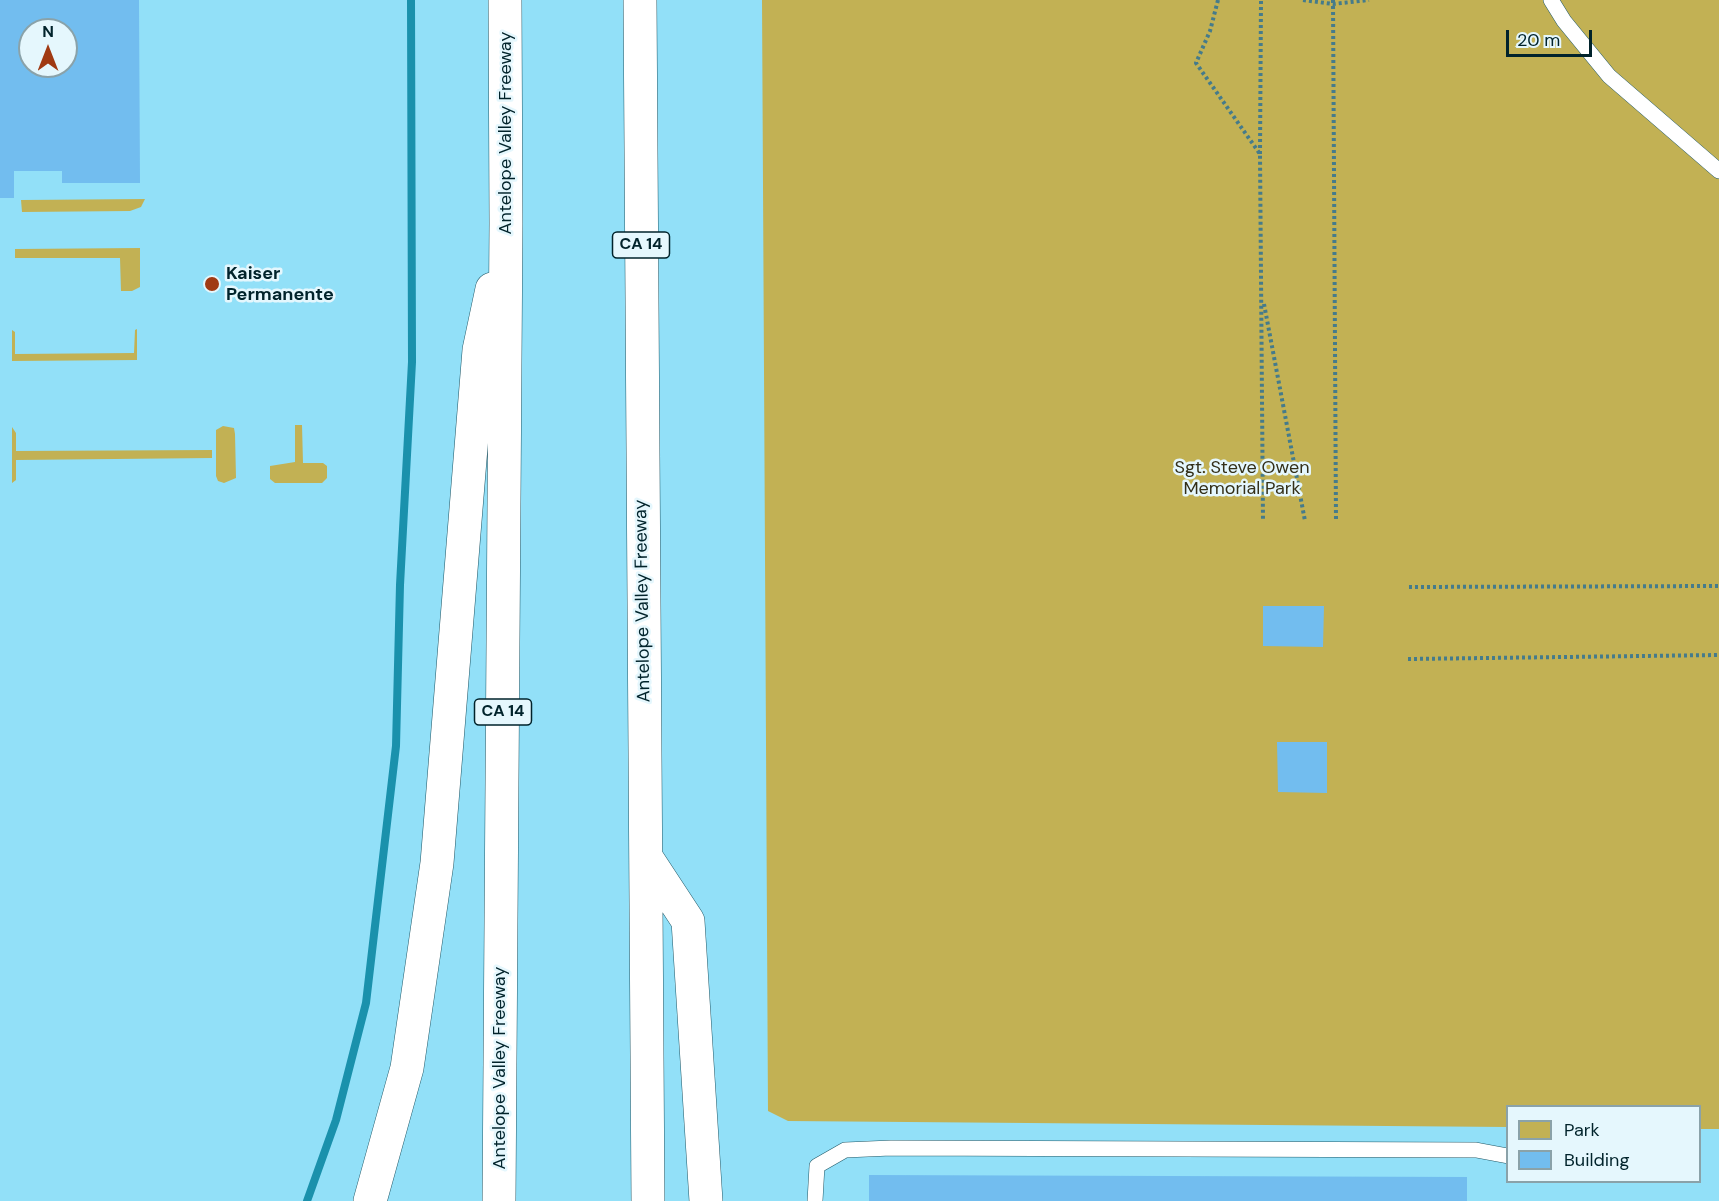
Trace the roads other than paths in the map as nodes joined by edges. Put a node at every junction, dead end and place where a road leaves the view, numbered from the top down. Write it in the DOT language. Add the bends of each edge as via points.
graph roads {
  1 [pos="505,0"];
  2 [pos="640,0"];
  3 [pos="1551,0"];
  4 [pos="1719,171"];
  5 [pos="506,223"];
  6 [pos="646,857"];
  7 [pos="1506,1156"];
  8 [pos="370,1201"];
  9 [pos="499,1201"];
  10 [pos="648,1201"];
  11 [pos="706,1201"];
  12 [pos="815,1201"];
  1 -- 5 [label="highway, Antelope Valley Freeway / CA 14"];
  2 -- 6 [label="highway, Antelope Valley Freeway / CA 14"];
  3 -- 4 [label="lane" via="1609,76"];
  5 -- 8 [label="highway" via="479,350 437,863 407,1068"];
  5 -- 9 [label="highway, Antelope Valley Freeway / CA 14"];
  6 -- 10 [label="highway, Antelope Valley Freeway / CA 14"];
  6 -- 11 [label="highway" via="688,921"];
  7 -- 12 [label="lane" via="1465,1150 845,1150 817,1166"];
}
